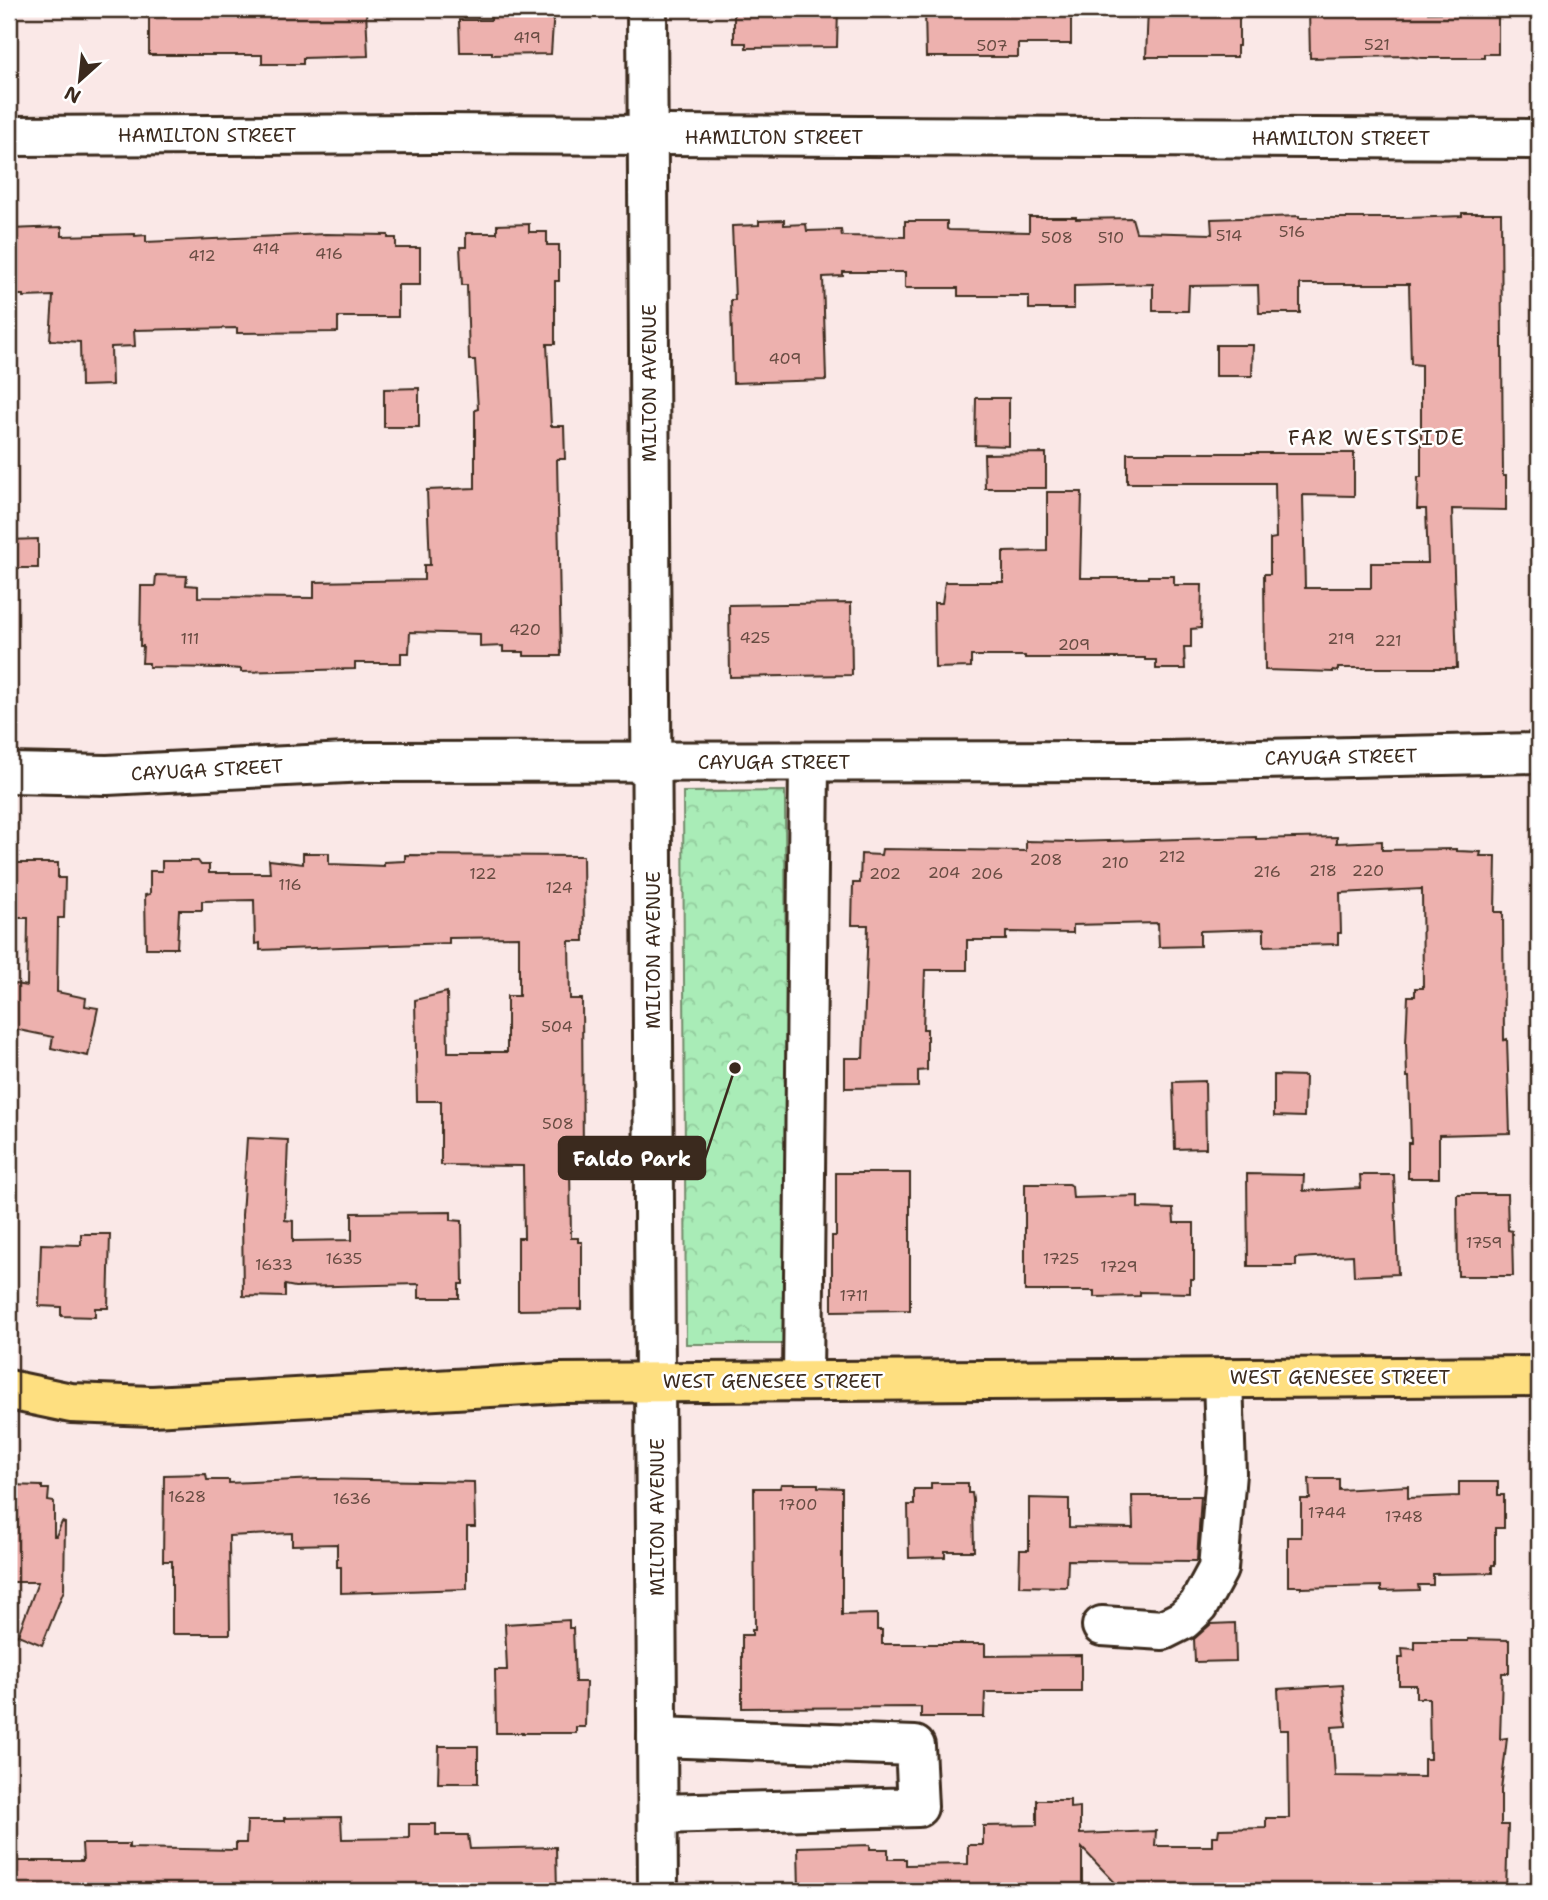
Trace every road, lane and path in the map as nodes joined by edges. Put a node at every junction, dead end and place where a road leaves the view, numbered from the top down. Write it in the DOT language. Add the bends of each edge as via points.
graph roads {
  1 [pos="647,9"];
  2 [pos="9,136"];
  3 [pos="648,137"];
  4 [pos="1539,139"];
  5 [pos="1539,753"];
  6 [pos="652,762"];
  7 [pos="809,762"];
  8 [pos="9,773"];
  9 [pos="1539,1376"];
  10 [pos="1223,1378"];
  11 [pos="803,1381"];
  12 [pos="656,1382"];
  13 [pos="9,1390"];
  14 [pos="1102,1626"];
  15 [pos="657,1737"];
  16 [pos="658,1814"];
  17 [pos="658,1891"];
  1 -- 3 [label="street, MILTON AVENUE"];
  2 -- 3 [label="street, HAMILTON STREET"];
  3 -- 4 [label="street, HAMILTON STREET"];
  3 -- 6 [label="street, MILTON AVENUE"];
  5 -- 7 [label="street, CAYUGA STREET"];
  6 -- 7 [label="street, CAYUGA STREET"];
  6 -- 8 [label="street, CAYUGA STREET" via="367,762 107,775"];
  6 -- 12 [label="street, MILTON AVENUE"];
  7 -- 11 [label="street"];
  9 -- 10 [label="main road, WEST GENESEE STREET"];
  10 -- 11 [label="main road, WEST GENESEE STREET"];
  10 -- 14 [label="street" via="1226,1473 1218,1569 1198,1606 1163,1630"];
  11 -- 12 [label="main road, WEST GENESEE STREET"];
  12 -- 13 [label="main road, WEST GENESEE STREET" via="560,1383 152,1406 71,1403"];
  12 -- 15 [label="street, MILTON AVENUE"];
  15 -- 16 [label="street, MILTON AVENUE"];
  15 -- 16 [label="street" via="915,1746 918,1807"];
  16 -- 17 [label="street, MILTON AVENUE"];
}
